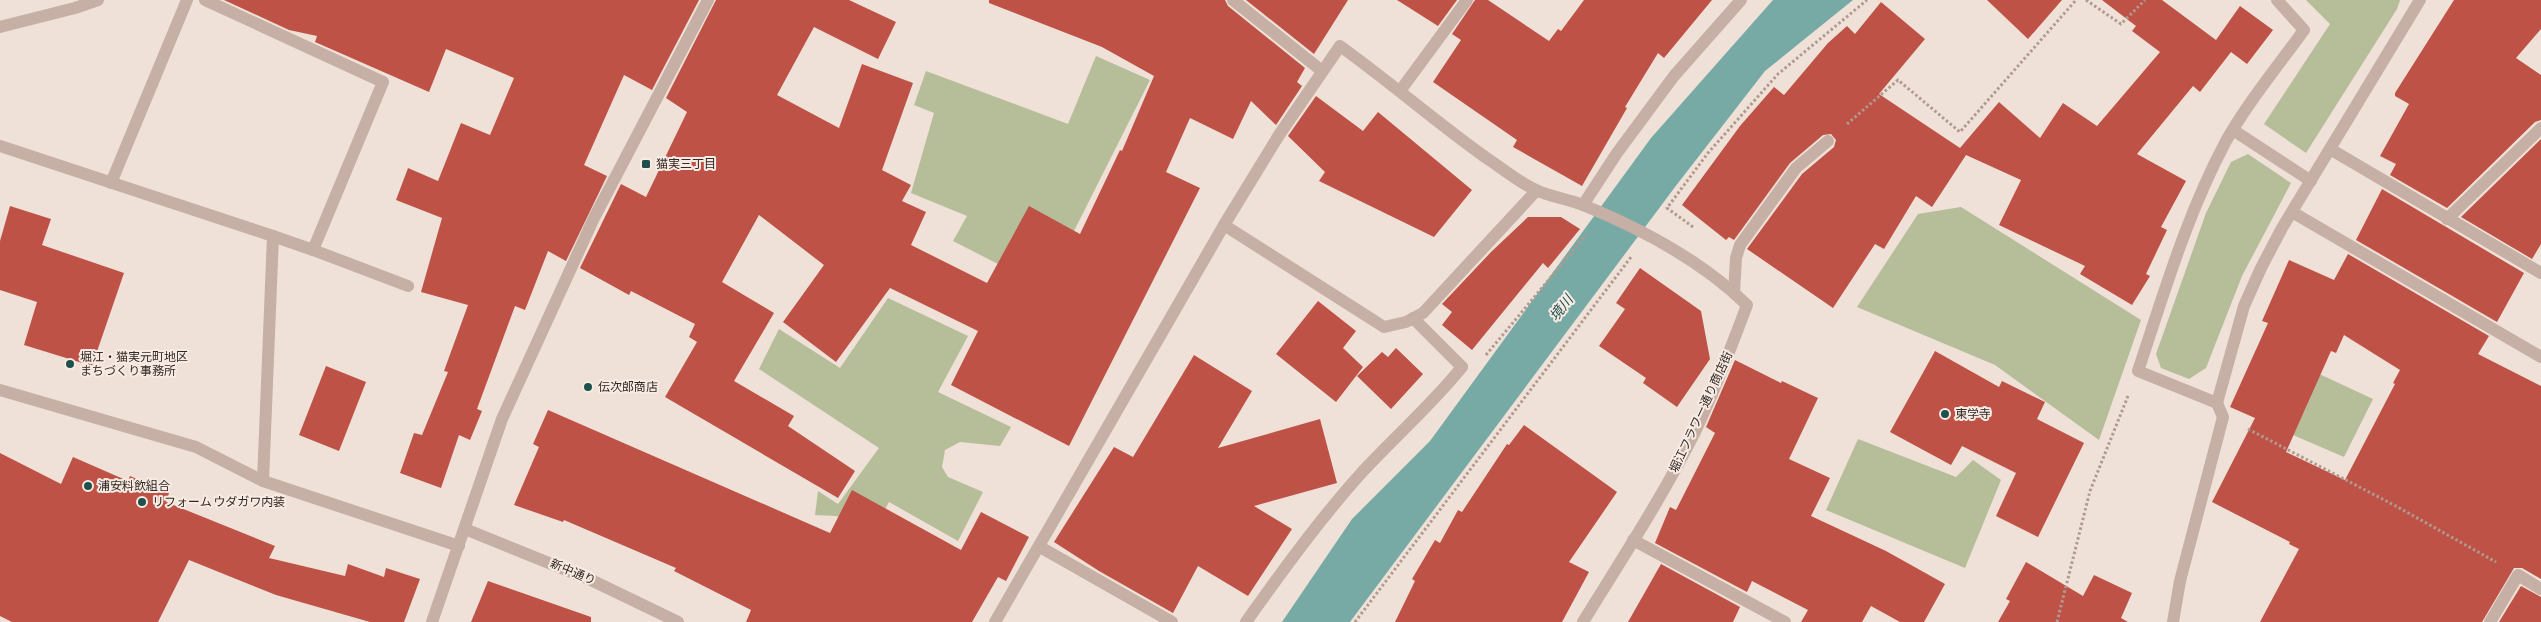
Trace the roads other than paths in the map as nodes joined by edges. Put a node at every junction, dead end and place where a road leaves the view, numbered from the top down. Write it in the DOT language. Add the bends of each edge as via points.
graph roads {
  1 [pos="98,0"];
  2 [pos="188,0"];
  3 [pos="206,0"];
  4 [pos="708,0"];
  5 [pos="1232,0"];
  6 [pos="1467,0"];
  7 [pos="1741,0"];
  8 [pos="2276,0"];
  9 [pos="2420,0"];
  10 [pos="0,27"];
  11 [pos="1322,71"];
  12 [pos="1400,91"];
  13 [pos="2541,128"];
  14 [pos="2233,130"];
  15 [pos="1828,141"];
  16 [pos="0,146"];
  17 [pos="2330,149"];
  18 [pos="2311,181"];
  19 [pos="111,183"];
  20 [pos="1536,191"];
  21 [pos="1583,205"];
  22 [pos="2292,212"];
  23 [pos="2447,219"];
  24 [pos="1224,225"];
  25 [pos="273,236"];
  26 [pos="313,250"];
  27 [pos="2541,273"];
  28 [pos="408,286"];
  29 [pos="1734,293"];
  30 [pos="1413,318"];
  31 [pos="2541,357"];
  32 [pos="0,390"];
  33 [pos="2217,404"];
  34 [pos="263,481"];
  35 [pos="465,529"];
  36 [pos="1633,540"];
  37 [pos="459,546"];
  38 [pos="1040,547"];
  39 [pos="2541,589"];
  40 [pos="432,622"];
  41 [pos="678,622"];
  42 [pos="996,622"];
  43 [pos="1172,622"];
  44 [pos="1246,622"];
  45 [pos="1582,622"];
  46 [pos="1785,622"];
  47 [pos="2173,622"];
  48 [pos="2490,622"];
  1 -- 10 [label="street"];
  2 -- 19 [label="street"];
  3 -- 26 [label="street" via="383,82"];
  4 -- 35 [label="street" via="594,218 542,329 502,419"];
  5 -- 11 [label="street"];
  6 -- 12 [label="street"];
  7 -- 21 [label="street" via="1674,76"];
  8 -- 14 [label="street" via="2304,30"];
  9 -- 17 [label="street"];
  11 -- 12 [label="street, 堀江フラワー通り商店街" via="1340,46"];
  11 -- 24 [label="street"];
  12 -- 20 [label="street, 堀江フラワー通り商店街" via="1442,126"];
  13 -- 23 [label="street"];
  14 -- 18 [label="street"];
  14 -- 33 [label="street" via="2190,220 2138,371"];
  15 -- 29 [label="street" via="1796,168 1740,245"];
  16 -- 19 [label="street"];
  17 -- 18 [label="street"];
  17 -- 23 [label="street"];
  18 -- 22 [label="street"];
  19 -- 25 [label="street"];
  20 -- 21 [label="street, 堀江フラワー通り商店街"];
  20 -- 30 [label="street" via="1423,313"];
  21 -- 29 [label="street, 堀江フラワー通り商店街" via="1646,233"];
  22 -- 31 [label="street"];
  22 -- 33 [label="street" via="2244,306"];
  23 -- 27 [label="street"];
  24 -- 30 [label="street" via="1384,327"];
  24 -- 38 [label="street"];
  25 -- 26 [label="street"];
  25 -- 34 [label="street"];
  26 -- 28 [label="street"];
  29 -- 36 [label="street, 堀江フラワー通り商店街" via="1747,305 1720,378 1681,457"];
  30 -- 44 [label="street" via="1462,367 1358,478"];
  32 -- 34 [label="street" via="196,447"];
  33 -- 47 [label="street" via="2224,417 2180,581"];
  34 -- 37 [label="street"];
  35 -- 37 [label="street"];
  35 -- 41 [label="street, 新中通り" via="591,580"];
  36 -- 45 [label="street, 堀江フラワー通り商店街"];
  36 -- 46 [label="street"];
  37 -- 40 [label="street"];
  38 -- 42 [label="street"];
  38 -- 43 [label="street"];
  39 -- 48 [label="street" via="2518,574"];
}
